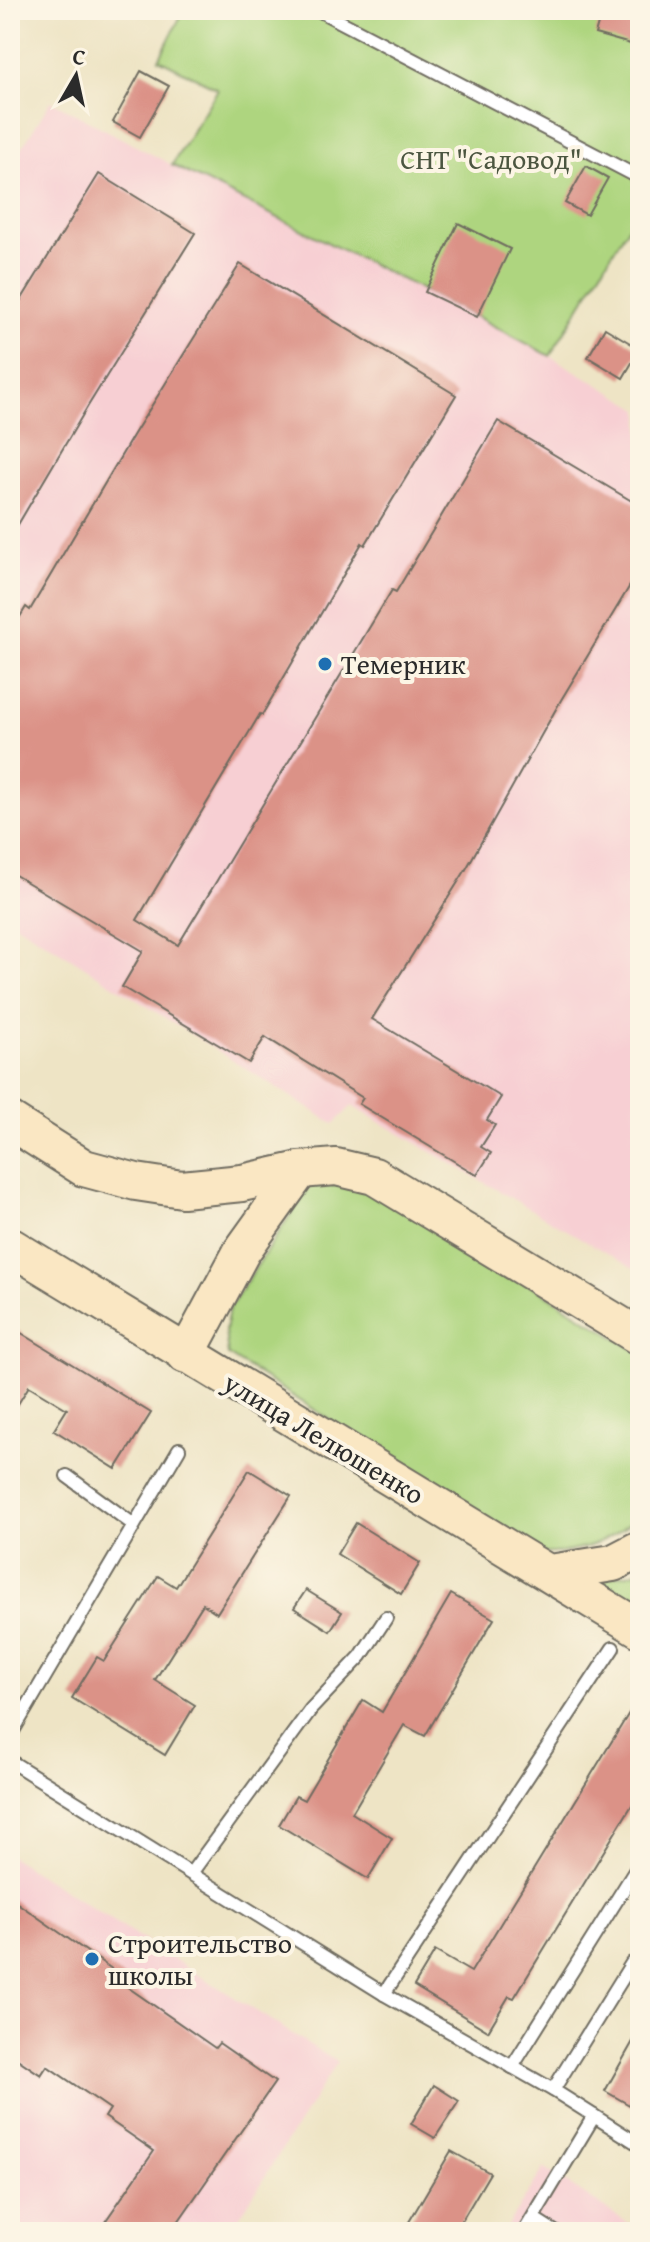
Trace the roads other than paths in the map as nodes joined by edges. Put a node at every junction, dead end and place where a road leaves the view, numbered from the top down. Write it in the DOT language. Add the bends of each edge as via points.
graph roads {
  1 [pos="318,10"];
  2 [pos="640,178"];
  3 [pos="10,1121"];
  4 [pos="300,1170"];
  5 [pos="10,1246"];
  6 [pos="640,1337"];
  7 [pos="186,1355"];
  8 [pos="179,1449"];
  9 [pos="67,1476"];
  10 [pos="134,1525"];
  11 [pos="640,1549"];
  12 [pos="550,1573"];
  13 [pos="386,1618"];
  14 [pos="626,1638"];
  15 [pos="10,1736"];
  16 [pos="10,1761"];
  17 [pos="640,1863"];
  18 [pos="192,1872"];
  19 [pos="640,1968"];
  20 [pos="384,1994"];
  21 [pos="512,2067"];
  22 [pos="553,2090"];
  23 [pos="594,2116"];
  24 [pos="640,2145"];
  25 [pos="533,2218"];
  26 [pos="524,2232"];
  27 [pos="555,2232"];
  1 -- 2 [label="lane"];
  3 -- 4 [label="street" via="84,1168 136,1182 182,1189"];
  4 -- 6 [label="street" via="336,1167 374,1176"];
  4 -- 7 [label="street" via="242,1251"];
  5 -- 7 [label="street, улица Лелюшенко"];
  7 -- 12 [label="street, улица Лелюшенко"];
  8 -- 10 [label="lane"];
  9 -- 10 [label="lane"];
  10 -- 15 [label="lane"];
  11 -- 12 [label="street" via="613,1563"];
  12 -- 14 [label="street, улица Лелюшенко"];
  13 -- 18 [label="lane" via="361,1656 311,1709"];
  14 -- 20 [label="lane"];
  16 -- 18 [label="lane"];
  17 -- 21 [label="lane"];
  18 -- 20 [label="lane"];
  19 -- 22 [label="lane" via="632,1963"];
  20 -- 21 [label="lane"];
  21 -- 22 [label="lane"];
  22 -- 23 [label="lane"];
  23 -- 24 [label="lane"];
  23 -- 25 [label="lane"];
  25 -- 26 [label="lane"];
  25 -- 27 [label="lane"];
}
